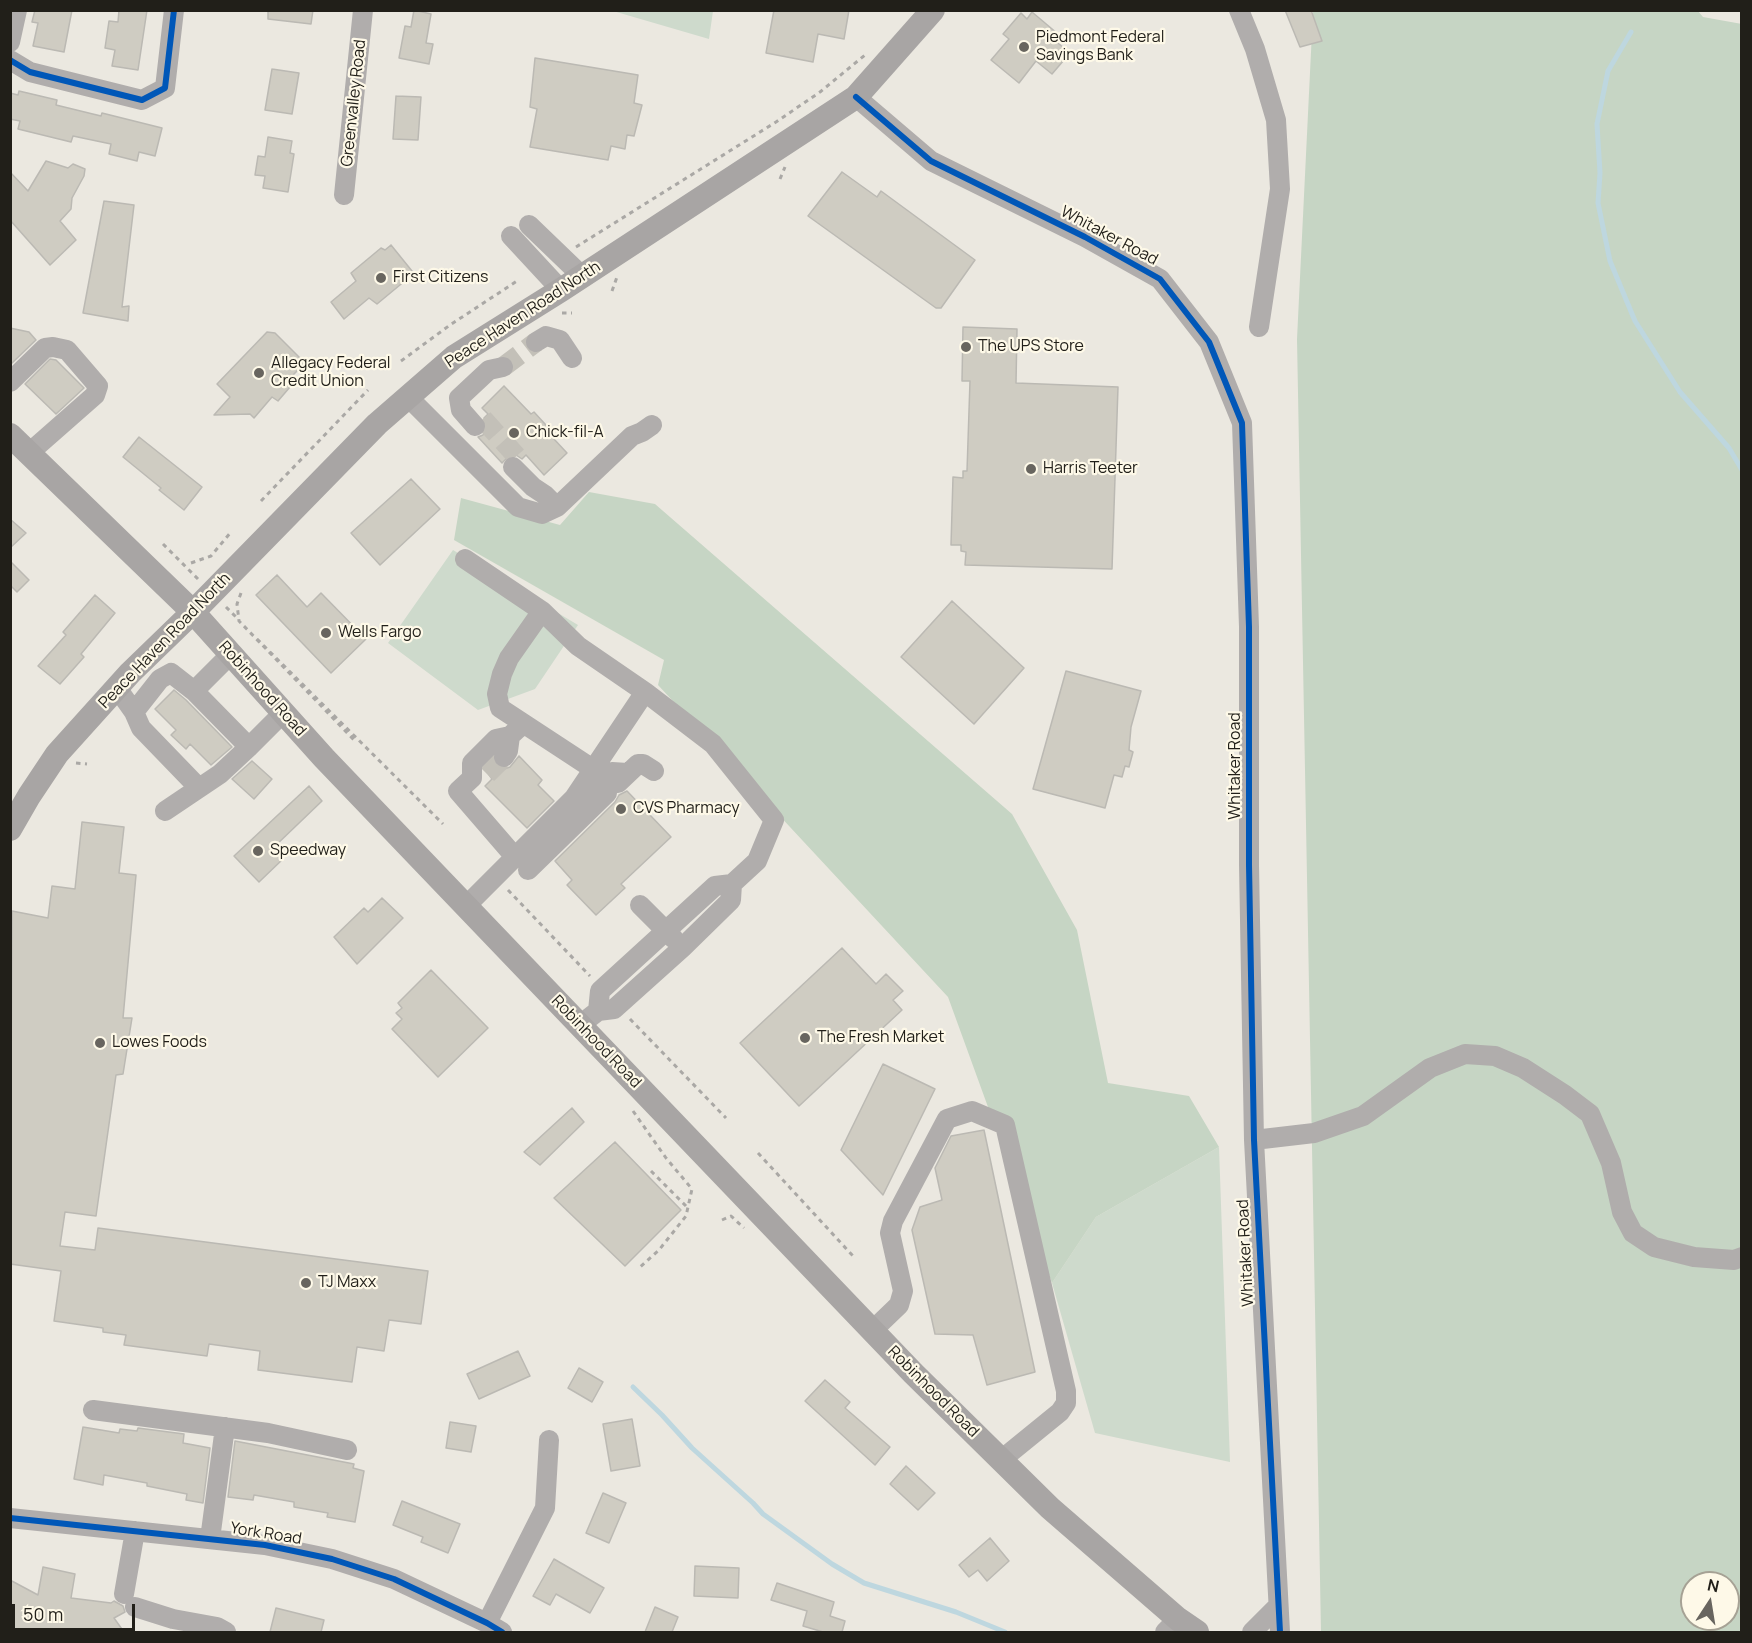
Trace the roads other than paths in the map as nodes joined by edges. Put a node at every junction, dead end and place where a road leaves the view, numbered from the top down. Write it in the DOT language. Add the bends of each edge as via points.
graph roads {
  1 [pos="17,10"];
  2 [pos="174,10"];
  3 [pos="363,10"];
  4 [pos="933,10"];
  5 [pos="1239,10"];
  6 [pos="10,42"];
  7 [pos="10,60"];
  8 [pos="856,97"];
  9 [pos="344,195"];
  10 [pos="529,225"];
  11 [pos="511,236"];
  12 [pos="582,276"];
  13 [pos="561,290"];
  14 [pos="1259,327"];
  15 [pos="540,346"];
  16 [pos="572,358"];
  17 [pos="507,371"];
  18 [pos="10,382"];
  19 [pos="408,397"];
  20 [pos="479,423"];
  21 [pos="652,425"];
  22 [pos="10,435"];
  23 [pos="29,453"];
  24 [pos="516,464"];
  25 [pos="551,501"];
  26 [pos="465,559"];
  27 [pos="542,611"];
  28 [pos="193,612"];
  29 [pos="230,655"];
  30 [pos="141,662"];
  31 [pos="160,680"];
  32 [pos="117,688"];
  33 [pos="194,691"];
  34 [pos="645,692"];
  35 [pos="134,712"];
  36 [pos="284,712"];
  37 [pos="517,730"];
  38 [pos="249,747"];
  39 [pos="504,757"];
  40 [pos="593,769"];
  41 [pos="654,771"];
  42 [pos="616,784"];
  43 [pos="198,787"];
  44 [pos="591,810"];
  45 [pos="165,811"];
  46 [pos="10,828"];
  47 [pos="521,864"];
  48 [pos="732,884"];
  49 [pos="640,905"];
  50 [pos="466,906"];
  51 [pos="667,930"];
  52 [pos="682,948"];
  53 [pos="589,1018"];
  54 [pos="1254,1140"];
  55 [pos="1739,1261"];
  56 [pos="873,1330"];
  57 [pos="93,1410"];
  58 [pos="225,1426"];
  59 [pos="549,1440"];
  60 [pos="347,1450"];
  61 [pos="1001,1460"];
  62 [pos="10,1518"];
  63 [pos="135,1531"];
  64 [pos="210,1539"];
  65 [pos="1278,1606"];
  66 [pos="172,1626"];
  67 [pos="495,1628"];
  68 [pos="1180,1628"];
  69 [pos="226,1632"];
  70 [pos="1252,1632"];
  71 [pos="1280,1632"];
  1 -- 6 [label="street"];
  2 -- 7 [label="street" via="165,88 142,100 30,72"];
  3 -- 9 [label="street, Greenvalley Road"];
  4 -- 8 [label="main road, Peace Haven Road North"];
  5 -- 14 [label="street" via="1276,120 1280,189"];
  8 -- 12 [label="main road, Peace Haven Road North"];
  8 -- 54 [label="street, Whitaker Road" via="931,161 1160,279 1209,342 1242,423 1249,627"];
  10 -- 12 [label="street"];
  11 -- 13 [label="street"];
  12 -- 13 [label="main road, Peace Haven Road North"];
  13 -- 19 [label="main road, Peace Haven Road North" via="454,357"];
  15 -- 16 [label="street" via="546,336 560,339"];
  17 -- 20 [label="street" via="483,387 473,400"];
  18 -- 23 [label="street" via="45,348 53,346 67,350 98,386 95,395"];
  19 -- 25 [label="street" via="518,507 542,514"];
  19 -- 28 [label="main road, Peace Haven Road North"];
  21 -- 25 [label="street" via="632,436"];
  22 -- 23 [label="main road, Robinhood Road"];
  23 -- 28 [label="main road, Robinhood Road"];
  24 -- 25 [label="street" via="539,482"];
  26 -- 27 [label="street"];
  27 -- 34 [label="street" via="578,646"];
  27 -- 37 [label="street" via="509,658 497,694 500,708"];
  28 -- 29 [label="main road, Robinhood Road"];
  28 -- 30 [label="main road, Peace Haven Road North"];
  29 -- 33 [label="street"];
  29 -- 36 [label="main road, Robinhood Road"];
  30 -- 31 [label="street"];
  30 -- 32 [label="main road, Peace Haven Road North"];
  31 -- 33 [label="street" via="171,673"];
  31 -- 35 [label="street"];
  32 -- 35 [label="street"];
  32 -- 46 [label="main road, Peace Haven Road North" via="57,754"];
  33 -- 38 [label="street"];
  34 -- 40 [label="street"];
  34 -- 48 [label="street" via="713,744 774,820 757,861"];
  35 -- 43 [label="street" via="141,728"];
  36 -- 38 [label="street"];
  36 -- 50 [label="main road, Robinhood Road"];
  37 -- 39 [label="street"];
  37 -- 40 [label="street"];
  37 -- 47 [label="street" via="496,739 472,763 472,781"];
  38 -- 43 [label="street" via="220,774"];
  40 -- 47 [label="street"];
  41 -- 42 [label="street" via="640,764"];
  42 -- 44 [label="street"];
  42 -- 44 [label="street" via="612,772 594,788"];
  43 -- 45 [label="street"];
  44 -- 47 [label="street"];
  47 -- 50 [label="street"];
  48 -- 51 [label="street" via="715,886"];
  48 -- 52 [label="street" via="730,900"];
  49 -- 51 [label="street"];
  50 -- 53 [label="main road, Robinhood Road"];
  51 -- 52 [label="street"];
  51 -- 53 [label="street" via="600,991"];
  52 -- 53 [label="street" via="614,1009"];
  53 -- 56 [label="main road, Robinhood Road"];
  54 -- 55 [label="street" via="1314,1133 1363,1116 1430,1068 1464,1054 1495,1056 1523,1068 1590,1114 1611,1163 1622,1212 1633,1233 1654,1247 1694,1257"];
  54 -- 65 [label="street, Whitaker Road"];
  56 -- 61 [label="main road, Robinhood Road"];
  56 -- 61 [label="street" via="899,1305 903,1291 890,1233 893,1221 947,1119 972,1111 1005,1125 1066,1402 1060,1412"];
  57 -- 58 [label="street"];
  58 -- 60 [label="street"];
  58 -- 64 [label="street"];
  59 -- 67 [label="street" via="545,1508"];
  61 -- 68 [label="main road, Robinhood Road"];
  62 -- 63 [label="street, York Road"];
  63 -- 64 [label="street, York Road"];
  63 -- 66 [label="street" via="130,1600"];
  64 -- 67 [label="street, York Road" via="332,1559 394,1579"];
  65 -- 70 [label="street"];
  65 -- 71 [label="street, Whitaker Road"];
  66 -- 69 [label="street" via="217,1627"];
}
